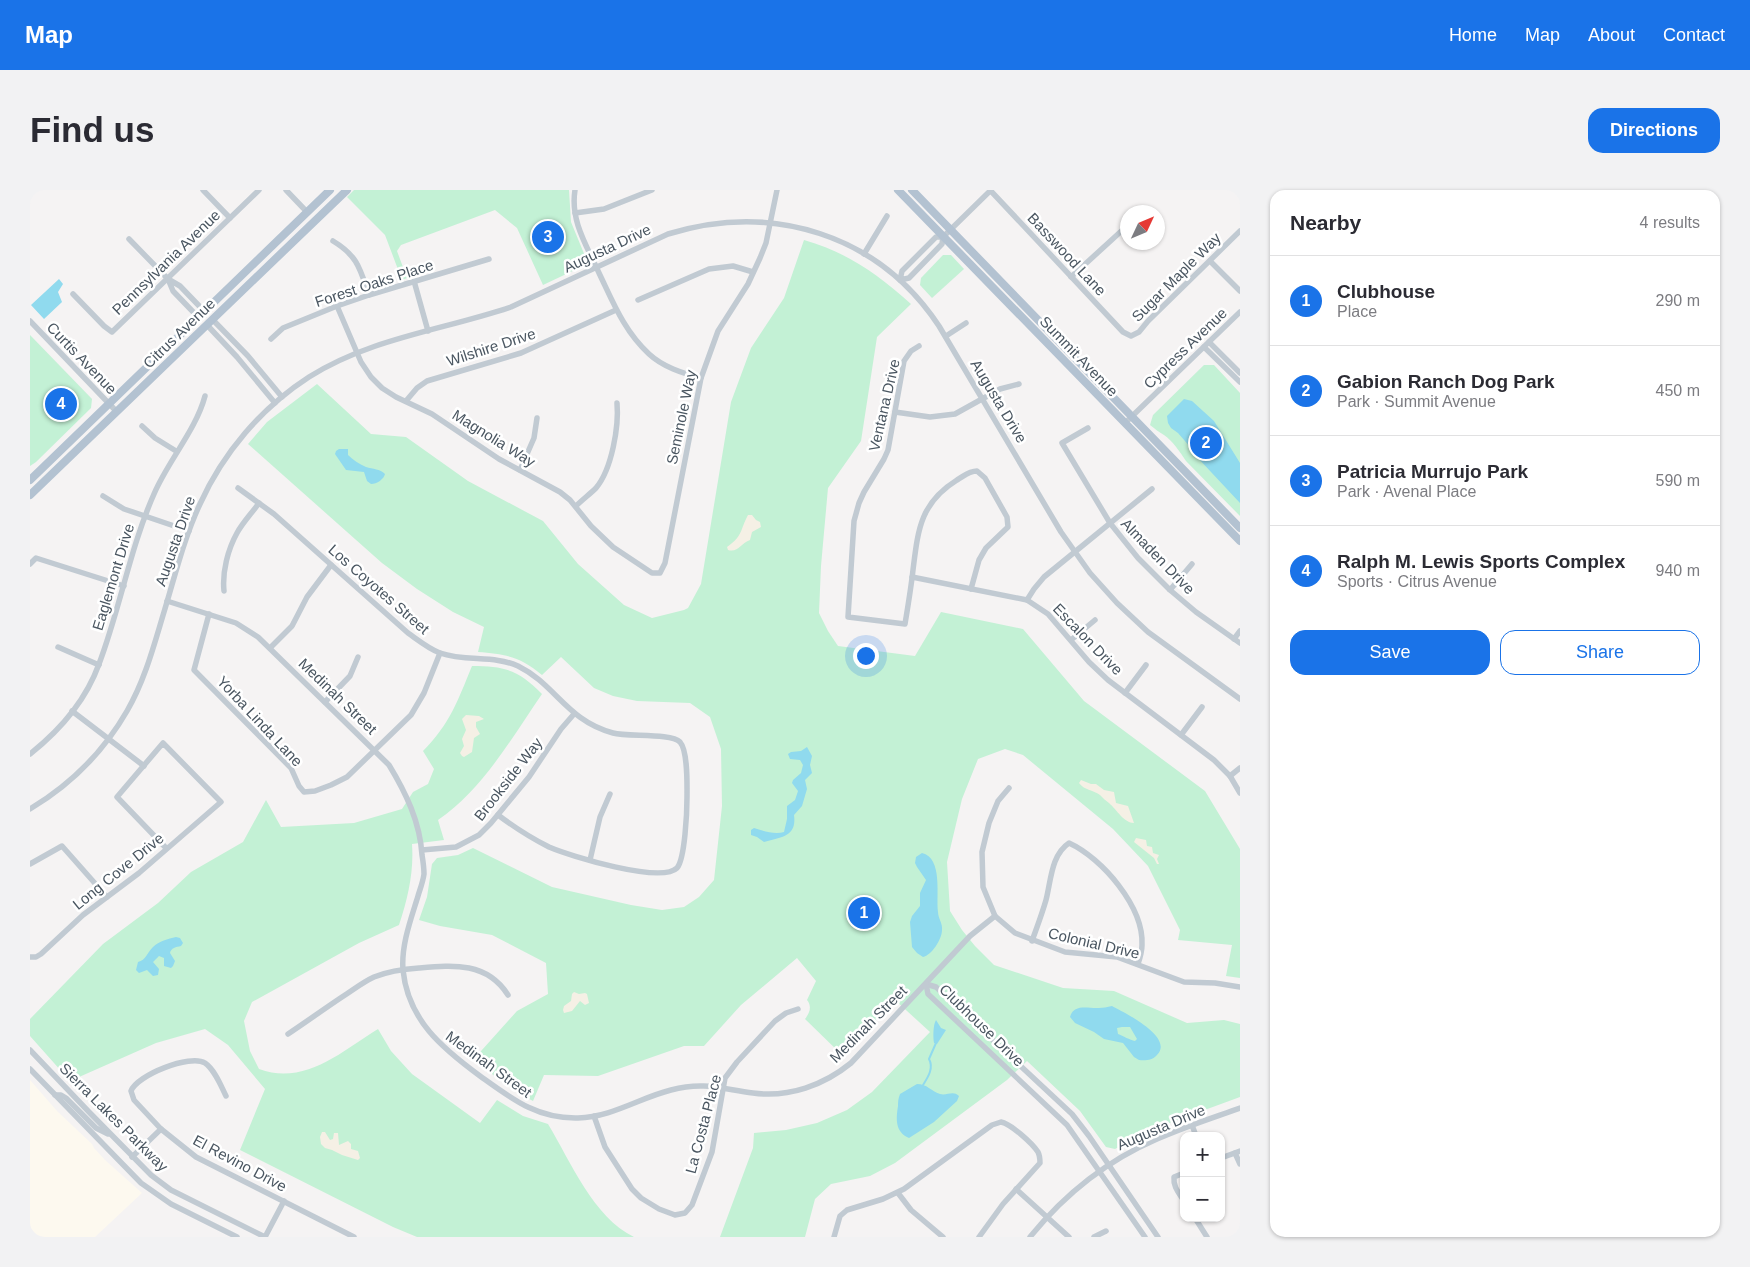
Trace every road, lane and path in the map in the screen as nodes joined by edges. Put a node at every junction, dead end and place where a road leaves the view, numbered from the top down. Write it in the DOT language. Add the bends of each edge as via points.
graph roads {
  1 [pos="203,190"];
  2 [pos="259,190"];
  3 [pos="286,190"];
  4 [pos="330,190"];
  5 [pos="346,190"];
  6 [pos="575,190"];
  7 [pos="652,190"];
  8 [pos="777,190"];
  9 [pos="898,190"];
  10 [pos="912,190"];
  11 [pos="991,190"];
  12 [pos="307,212"];
  13 [pos="575,213"];
  14 [pos="887,216"];
  15 [pos="230,218"];
  16 [pos="770,223"];
  17 [pos="950,230"];
  18 [pos="1120,231"];
  19 [pos="1240,231"];
  20 [pos="943,237"];
  21 [pos="129,239"];
  22 [pos="333,241"];
  23 [pos="864,254"];
  24 [pos="489,259"];
  25 [pos="1210,261"];
  26 [pos="596,267"];
  27 [pos="753,272"];
  28 [pos="1071,277"];
  29 [pos="168,280"];
  30 [pos="900,280"];
  31 [pos="414,281"];
  32 [pos="1240,291"];
  33 [pos="74,294"];
  34 [pos="369,295"];
  35 [pos="638,300"];
  36 [pos="337,306"];
  37 [pos="616,310"];
  38 [pos="1240,312"];
  39 [pos="201,314"];
  40 [pos="30,322"];
  41 [pos="210,322"];
  42 [pos="966,323"];
  43 [pos="428,330"];
  44 [pos="1126,335"];
  45 [pos="946,336"];
  46 [pos="272,339"];
  47 [pos="1209,342"];
  48 [pos="919,346"];
  49 [pos="1204,347"];
  50 [pos="356,352"];
  51 [pos="1240,373"];
  52 [pos="700,378"];
  53 [pos="1240,382"];
  54 [pos="1019,384"];
  55 [pos="205,396"];
  56 [pos="282,397"];
  57 [pos="983,398"];
  58 [pos="406,401"];
  59 [pos="617,402"];
  60 [pos="109,404"];
  61 [pos="275,404"];
  62 [pos="117,412"];
  63 [pos="895,412"];
  64 [pos="1132,417"];
  65 [pos="537,418"];
  66 [pos="1125,423"];
  67 [pos="142,426"];
  68 [pos="1088,428"];
  69 [pos="176,451"];
  70 [pos="520,470"];
  71 [pos="30,480"];
  72 [pos="238,488"];
  73 [pos="1152,488"];
  74 [pos="30,495"];
  75 [pos="103,496"];
  76 [pos="259,504"];
  77 [pos="576,506"];
  78 [pos="145,516"];
  79 [pos="1110,523"];
  80 [pos="1240,528"];
  81 [pos="189,531"];
  82 [pos="1240,541"];
  83 [pos="1074,552"];
  84 [pos="30,564"];
  85 [pos="1192,564"];
  86 [pos="331,565"];
  87 [pos="660,573"];
  88 [pos="912,577"];
  89 [pos="124,586"];
  90 [pos="971,589"];
  91 [pos="1170,590"];
  92 [pos="224,591"];
  93 [pos="167,600"];
  94 [pos="1027,600"];
  95 [pos="209,614"];
  96 [pos="1095,620"];
  97 [pos="1240,631"];
  98 [pos="1234,639"];
  99 [pos="1071,640"];
  100 [pos="1240,643"];
  101 [pos="58,647"];
  102 [pos="270,648"];
  103 [pos="440,653"];
  104 [pos="358,657"];
  105 [pos="99,665"];
  106 [pos="1146,666"];
  107 [pos="1125,693"];
  108 [pos="1240,699"];
  109 [pos="325,702"];
  110 [pos="1202,707"];
  111 [pos="72,711"];
  112 [pos="574,714"];
  113 [pos="1180,735"];
  114 [pos="108,738"];
  115 [pos="31,744"];
  116 [pos="374,750"];
  117 [pos="33,752"];
  118 [pos="144,766"];
  119 [pos="1240,768"];
  120 [pos="1230,776"];
  121 [pos="1009,788"];
  122 [pos="1240,793"];
  123 [pos="610,794"];
  124 [pos="30,809"];
  125 [pos="498,815"];
  126 [pos="166,848"];
  127 [pos="422,850"];
  128 [pos="590,860"];
  129 [pos="31,862"];
  130 [pos="107,897"];
  131 [pos="995,916"];
  132 [pos="1032,941"];
  133 [pos="31,958"];
  134 [pos="1138,964"];
  135 [pos="403,969"];
  136 [pos="926,984"];
  137 [pos="1240,986"];
  138 [pos="508,995"];
  139 [pos="798,1009"];
  140 [pos="288,1034"];
  141 [pos="30,1050"];
  142 [pos="30,1068"];
  143 [pos="723,1087"];
  144 [pos="55,1095"];
  145 [pos="226,1096"];
  146 [pos="1240,1108"];
  147 [pos="594,1116"];
  148 [pos="1192,1125"];
  149 [pos="161,1129"];
  150 [pos="1195,1132"];
  151 [pos="110,1134"];
  152 [pos="1238,1152"];
  153 [pos="132,1157"];
  154 [pos="1225,1157"];
  155 [pos="1240,1164"];
  156 [pos="1109,1165"];
  157 [pos="1100,1171"];
  158 [pos="1180,1175"];
  159 [pos="1016,1189"];
  160 [pos="898,1193"];
  161 [pos="1180,1195"];
  162 [pos="284,1202"];
  163 [pos="1047,1217"];
  164 [pos="1198,1222"];
  165 [pos="1106,1231"];
  166 [pos="237,1237"];
  167 [pos="265,1237"];
  168 [pos="354,1237"];
  169 [pos="834,1237"];
  170 [pos="943,1237"];
  171 [pos="979,1237"];
  172 [pos="1030,1237"];
  173 [pos="1069,1237"];
  174 [pos="1094,1237"];
  175 [pos="1145,1237"];
  176 [pos="1158,1237"];
  177 [pos="1207,1237"];
  1 -- 15 [label="street"];
  2 -- 15 [label="street, Pennsylvania Avenue"];
  3 -- 12 [label="street"];
  4 -- 12 [label="main road, Citrus Avenue"];
  5 -- 41 [label="main road, Citrus Avenue"];
  6 -- 13 [label="street"];
  7 -- 13 [label="street" via="604,209"];
  8 -- 16 [label="street, Seminole Way"];
  9 -- 20 [label="main road, Summit Avenue"];
  10 -- 17 [label="main road, Summit Avenue"];
  11 -- 17 [label="street"];
  11 -- 28 [label="street, Basswood Lane"];
  12 -- 39 [label="main road, Citrus Avenue"];
  13 -- 26 [label="street"];
  14 -- 23 [label="street"];
  15 -- 29 [label="street, Pennsylvania Avenue"];
  16 -- 23 [label="street, Augusta Drive" via="814,231"];
  16 -- 26 [label="street, Augusta Drive" via="726,222 688,228"];
  16 -- 27 [label="street, Seminole Way" via="766,243"];
  17 -- 20 [label="street"];
  17 -- 64 [label="main road, Summit Avenue"];
  18 -- 28 [label="street"];
  19 -- 25 [label="street, Sugar Maple Way"];
  20 -- 30 [label="street" via="942,244 910,277"];
  20 -- 30 [label="street" via="936,237 902,271"];
  20 -- 66 [label="main road, Summit Avenue"];
  21 -- 29 [label="street"];
  22 -- 34 [label="street" via="354,258"];
  23 -- 30 [label="street, Augusta Drive"];
  24 -- 31 [label="street, Forest Oaks Place"];
  25 -- 32 [label="street"];
  25 -- 44 [label="street, Sugar Maple Way" via="1139,332"];
  26 -- 37 [label="street"];
  26 -- 43 [label="street, Augusta Drive" via="511,307"];
  27 -- 35 [label="street" via="733,266 709,269"];
  27 -- 52 [label="street, Seminole Way" via="718,331"];
  28 -- 44 [label="street, Basswood Lane"];
  29 -- 33 [label="street, Pennsylvania Avenue" via="112,332"];
  29 -- 39 [label="street" via="180,286"];
  30 -- 45 [label="street, Augusta Drive" via="925,306"];
  31 -- 34 [label="street, Forest Oaks Place"];
  31 -- 43 [label="street"];
  34 -- 36 [label="street, Forest Oaks Place"];
  36 -- 46 [label="street, Forest Oaks Place" via="283,328"];
  36 -- 50 [label="street, Magnolia Way"];
  37 -- 52 [label="street" via="632,336 655,359"];
  37 -- 58 [label="street, Wilshire Drive" via="520,354 427,380"];
  38 -- 47 [label="street, Cypress Avenue"];
  39 -- 41 [label="main road"];
  39 -- 60 [label="main road, Citrus Avenue"];
  40 -- 60 [label="street, Curtis Avenue"];
  41 -- 56 [label="street" via="248,356"];
  41 -- 61 [label="street"];
  41 -- 62 [label="main road, Citrus Avenue"];
  42 -- 45 [label="street"];
  43 -- 50 [label="street, Augusta Drive"];
  45 -- 57 [label="street, Augusta Drive"];
  47 -- 49 [label="street, Cypress Avenue"];
  47 -- 51 [label="street"];
  48 -- 63 [label="street, Ventana Drive" via="904,361"];
  49 -- 53 [label="street"];
  49 -- 64 [label="street, Cypress Avenue"];
  50 -- 56 [label="street, Augusta Drive" via="308,378"];
  50 -- 58 [label="street, Magnolia Way" via="377,383"];
  52 -- 87 [label="street, Seminole Way" via="665,563"];
  54 -- 57 [label="street" via="1000,388"];
  55 -- 69 [label="street, Eaglemont Drive" via="199,414"];
  56 -- 61 [label="street, Augusta Drive"];
  57 -- 63 [label="street" via="955,414 943,416"];
  57 -- 83 [label="street, Augusta Drive"];
  58 -- 70 [label="street, Magnolia Way"];
  59 -- 77 [label="street" via="607,469 596,488"];
  60 -- 62 [label="street, Curtis Avenue"];
  60 -- 71 [label="main road, Citrus Avenue"];
  61 -- 81 [label="street, Augusta Drive" via="248,430 219,468"];
  62 -- 74 [label="main road, Citrus Avenue"];
  63 -- 88 [label="street, Ventana Drive" via="888,450 864,492 854,521 848,617 905,624"];
  64 -- 66 [label="street, Cypress Avenue"];
  64 -- 80 [label="main road, Summit Avenue"];
  65 -- 70 [label="street" via="534,438"];
  66 -- 82 [label="main road, Summit Avenue"];
  67 -- 69 [label="street"];
  68 -- 79 [label="street, Almaden Drive" via="1062,443"];
  69 -- 78 [label="street, Eaglemont Drive"];
  70 -- 77 [label="street, Magnolia Way" via="560,492"];
  72 -- 76 [label="street, Los Coyotes Street"];
  73 -- 79 [label="street"];
  75 -- 78 [label="street" via="124,509"];
  76 -- 86 [label="street, Los Coyotes Street"];
  76 -- 92 [label="street" via="238,532 232,546 222,578"];
  77 -- 87 [label="street, Magnolia Way" via="622,554 652,573"];
  78 -- 81 [label="street"];
  78 -- 89 [label="street, Eaglemont Drive"];
  79 -- 83 [label="street"];
  79 -- 91 [label="street, Almaden Drive"];
  81 -- 93 [label="street, Augusta Drive"];
  83 -- 94 [label="street" via="1044,576"];
  83 -- 108 [label="street, Augusta Drive" via="1136,621"];
  84 -- 89 [label="street" via="36,558"];
  85 -- 91 [label="street"];
  86 -- 102 [label="street" via="310,592 292,626"];
  86 -- 103 [label="street, Los Coyotes Street" via="408,633"];
  88 -- 90 [label="street, Escalon Drive"];
  88 -- 90 [label="street" via="918,535 929,505 950,484 978,471 1007,517 1008,527 986,548"];
  89 -- 105 [label="street, Eaglemont Drive"];
  90 -- 94 [label="street, Escalon Drive"];
  91 -- 98 [label="street, Almaden Drive"];
  93 -- 95 [label="street, Medinah Street"];
  93 -- 114 [label="street, Augusta Drive" via="136,694"];
  94 -- 99 [label="street, Escalon Drive" via="1048,614"];
  95 -- 102 [label="street, Medinah Street" via="236,623"];
  95 -- 116 [label="street, Yorba Linda Lane" via="194,670 291,768 304,792 331,786 347,777"];
  96 -- 99 [label="street"];
  97 -- 98 [label="street"];
  98 -- 100 [label="street, Almaden Drive"];
  99 -- 107 [label="street, Escalon Drive" via="1099,672"];
  101 -- 105 [label="street"];
  102 -- 109 [label="street, Medinah Street"];
  103 -- 112 [label="street, Los Coyotes Street" via="506,661 518,666"];
  103 -- 116 [label="street" via="411,715"];
  104 -- 109 [label="street" via="350,676"];
  105 -- 111 [label="street, Eaglemont Drive"];
  106 -- 107 [label="street"];
  107 -- 113 [label="street, Escalon Drive"];
  109 -- 116 [label="street, Medinah Street"];
  110 -- 113 [label="street"];
  111 -- 114 [label="street"];
  111 -- 117 [label="street, Eaglemont Drive"];
  112 -- 125 [label="street, Brookside Way"];
  112 -- 128 [label="street, Los Coyotes Street" via="615,733 669,737 679,742 684,752 687,809 682,858 676,868 666,873 650,873"];
  113 -- 120 [label="street, Escalon Drive"];
  114 -- 118 [label="street"];
  114 -- 124 [label="street, Augusta Drive" via="76,775"];
  115 -- 117 [label="street"];
  116 -- 127 [label="street, Medinah Street" via="389,764 401,785 414,815"];
  118 -- 126 [label="street" via="117,797"];
  118 -- 126 [label="street, Long Cove Drive" via="163,743 221,802"];
  119 -- 120 [label="street"];
  120 -- 122 [label="street, Escalon Drive"];
  121 -- 131 [label="street, Colonial Drive" via="998,802 989,823 982,852 983,887"];
  123 -- 128 [label="street" via="602,808"];
  125 -- 127 [label="street, Brookside Way" via="479,836 464,844"];
  125 -- 128 [label="street" via="524,834"];
  126 -- 130 [label="street, Long Cove Drive"];
  127 -- 135 [label="street, Medinah Street" via="424,874 406,937"];
  129 -- 130 [label="street" via="62,846"];
  130 -- 133 [label="street, Long Cove Drive" via="41,954"];
  131 -- 132 [label="street, Colonial Drive" via="1015,933"];
  131 -- 136 [label="street, Medinah Street" via="970,936"];
  132 -- 134 [label="street, Colonial Drive" via="1072,953 1117,957"];
  132 -- 134 [label="street" via="1054,864 1061,848 1069,843 1081,849 1120,886 1131,904 1140,927 1142,945"];
  134 -- 137 [label="street, Colonial Drive" via="1184,982"];
  135 -- 138 [label="street" via="472,968 491,976"];
  135 -- 140 [label="street" via="372,978"];
  135 -- 147 [label="street, Medinah Street" via="420,1019 457,1059 528,1108 560,1117"];
  136 -- 143 [label="street, Medinah Street" via="851,1062 825,1081 795,1091 770,1094"];
  136 -- 156 [label="street, Clubhouse Drive" via="936,986 1061,1103 1082,1126"];
  136 -- 157 [label="street, Clubhouse Drive" via="928,994 1063,1120"];
  139 -- 143 [label="street, La Costa Place" via="780,1017 759,1038 732,1068"];
  141 -- 151 [label="street, Sierra Lakes Parkway"];
  142 -- 144 [label="street, Sierra Lakes Parkway"];
  143 -- 147 [label="street, Medinah Street" via="679,1088"];
  143 -- 147 [label="street, La Costa Place" via="712,1152 692,1205 685,1213 675,1215 659,1209 632,1189 605,1147"];
  144 -- 151 [label="street" via="66,1098 96,1128"];
  144 -- 166 [label="street, Sierra Lakes Parkway" via="141,1183 171,1204"];
  145 -- 149 [label="street, El Revino Drive" via="211,1069 202,1062 188,1061 139,1080 131,1091 134,1100"];
  146 -- 148 [label="street, Augusta Drive"];
  148 -- 150 [label="street"];
  148 -- 156 [label="street, Augusta Drive" via="1156,1139"];
  149 -- 153 [label="street"];
  149 -- 162 [label="street, El Revino Drive" via="202,1160"];
  151 -- 153 [label="street, Sierra Lakes Parkway"];
  152 -- 154 [label="street"];
  152 -- 155 [label="street"];
  153 -- 167 [label="street, Sierra Lakes Parkway" via="171,1190"];
  156 -- 157 [label="street, Augusta Drive"];
  156 -- 176 [label="street, Clubhouse Drive"];
  157 -- 163 [label="street, Augusta Drive"];
  157 -- 175 [label="street, Clubhouse Drive"];
  158 -- 161 [label="street" via="1174,1177 1174,1185"];
  159 -- 160 [label="street" via="1038,1167 1040,1160 1036,1150 1011,1126 1001,1122 992,1125"];
  159 -- 163 [label="street"];
  159 -- 171 [label="street"];
  160 -- 169 [label="street" via="847,1210 840,1216"];
  160 -- 170 [label="street" via="911,1210"];
  162 -- 167 [label="street"];
  162 -- 168 [label="street, El Revino Drive"];
  163 -- 172 [label="street, Augusta Drive"];
  163 -- 173 [label="street"];
  164 -- 177 [label="street"];
  165 -- 174 [label="street"];
}
